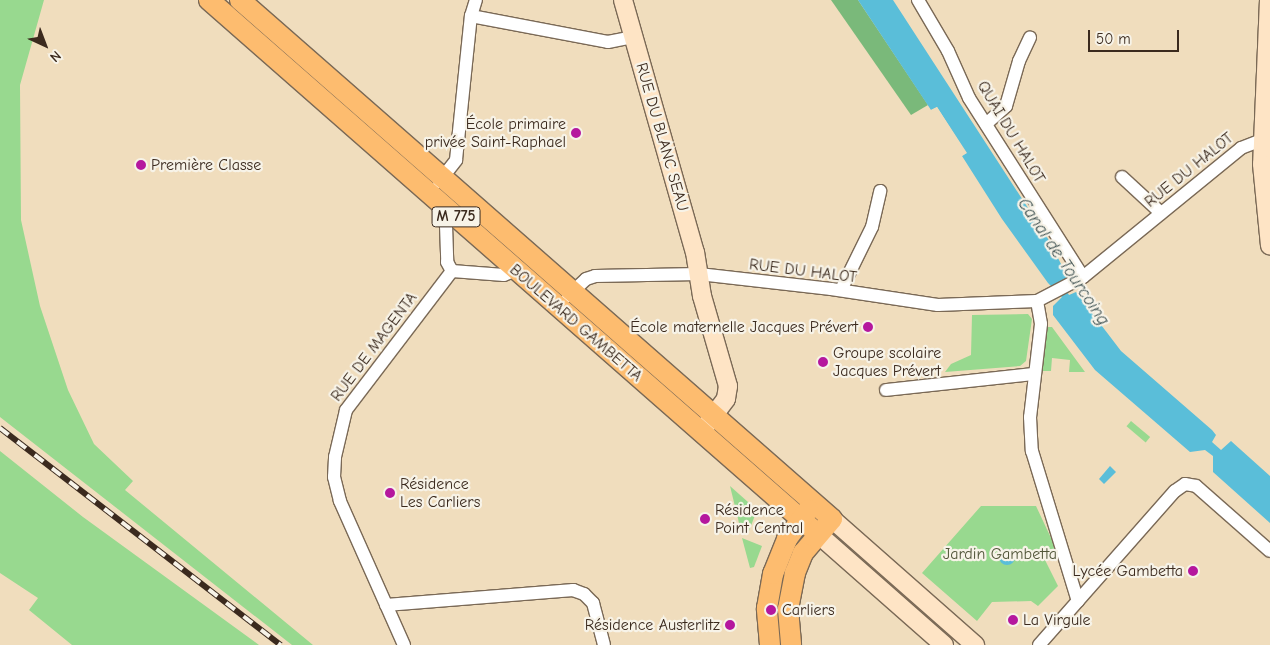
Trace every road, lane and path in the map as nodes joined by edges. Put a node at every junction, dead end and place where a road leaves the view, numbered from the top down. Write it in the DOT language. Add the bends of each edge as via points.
graph roads {
  1 [pos="209,0"];
  2 [pos="240,0"];
  3 [pos="476,0"];
  4 [pos="623,0"];
  5 [pos="918,0"];
  6 [pos="1269,0"];
  7 [pos="471,16"];
  8 [pos="633,37"];
  9 [pos="1030,37"];
  10 [pos="986,124"];
  11 [pos="1262,140"];
  12 [pos="1122,177"];
  13 [pos="443,178"];
  14 [pos="880,191"];
  15 [pos="428,193"];
  16 [pos="1161,213"];
  17 [pos="452,214"];
  18 [pos="1270,246"];
  19 [pos="516,270"];
  20 [pos="452,271"];
  21 [pos="699,274"];
  22 [pos="1083,277"];
  23 [pos="841,290"];
  24 [pos="572,292"];
  25 [pos="1037,301"];
  26 [pos="558,307"];
  27 [pos="1034,374"];
  28 [pos="886,390"];
  29 [pos="713,416"];
  30 [pos="704,434"];
  31 [pos="815,503"];
  32 [pos="800,519"];
  33 [pos="832,519"];
  34 [pos="818,534"];
  35 [pos="1270,552"];
  36 [pos="1078,601"];
  37 [pos="386,605"];
  38 [pos="404,645"];
  39 [pos="604,645"];
  40 [pos="770,645"];
  41 [pos="791,645"];
  42 [pos="944,645"];
  43 [pos="976,645"];
  44 [pos="1039,645"];
  1 -- 15 [label="main road, BOULEVARD GAMBETTA / M 775"];
  2 -- 13 [label="main road, BOULEVARD GAMBETTA / M 775"];
  3 -- 7 [label="street"];
  4 -- 8 [label="street, RUE DU BLANC SEAU"];
  5 -- 10 [label="street, QUAI DU HALOT"];
  6 -- 11 [label="street"];
  7 -- 8 [label="street" via="608,42"];
  7 -- 13 [label="street" via="456,160"];
  8 -- 21 [label="street, RUE DU BLANC SEAU"];
  9 -- 10 [label="street" via="1019,61 1006,106"];
  10 -- 22 [label="street, QUAI DU HALOT"];
  11 -- 16 [label="street, RUE DU HALOT" via="1241,148"];
  11 -- 18 [label="street" via="1262,184"];
  12 -- 16 [label="street"];
  13 -- 15 [label="street"];
  13 -- 24 [label="main road, BOULEVARD GAMBETTA / M 775"];
  14 -- 23 [label="street" via="872,227"];
  15 -- 17 [label="main road, BOULEVARD GAMBETTA / M 775"];
  16 -- 22 [label="street, RUE DU HALOT"];
  17 -- 19 [label="main road, BOULEVARD GAMBETTA / M 775"];
  17 -- 20 [label="street" via="446,225 447,259"];
  19 -- 20 [label="street" via="504,275"];
  19 -- 26 [label="main road, BOULEVARD GAMBETTA / M 775"];
  20 -- 37 [label="street, RUE DE MAGENTA" via="349,405 339,426 334,463 337,490"];
  21 -- 23 [label="street, RUE DU HALOT"];
  21 -- 24 [label="street, RUE DU HALOT" via="595,276"];
  21 -- 29 [label="street, RUE DU BLANC SEAU" via="729,390"];
  22 -- 25 [label="street, RUE DU HALOT"];
  23 -- 25 [label="street, RUE DU HALOT" via="938,305"];
  24 -- 26 [label="street, RUE DU HALOT"];
  24 -- 29 [label="main road, BOULEVARD GAMBETTA / M 775"];
  25 -- 27 [label="street" via="1041,324"];
  26 -- 30 [label="main road, BOULEVARD GAMBETTA / M 775"];
  27 -- 28 [label="street"];
  27 -- 36 [label="street" via="1032,452"];
  29 -- 30 [label="street, RUE DU BLANC SEAU"];
  29 -- 31 [label="main road, BOULEVARD GAMBETTA / M 775"];
  30 -- 32 [label="main road, BOULEVARD GAMBETTA / M 775"];
  31 -- 32 [label="main road"];
  31 -- 33 [label="main road, BOULEVARD GAMBETTA / M 775"];
  32 -- 34 [label="main road, BOULEVARD GAMBETTA / M 775"];
  32 -- 40 [label="main road" via="787,538 773,574 767,608"];
  33 -- 34 [label="main road"];
  33 -- 43 [label="street, BOULEVARD GAMBETTA / M 775"];
  34 -- 41 [label="main road" via="803,553 791,586 787,619"];
  34 -- 42 [label="street, BOULEVARD GAMBETTA / M 775"];
  35 -- 36 [label="street" via="1196,486 1188,483 1175,491"];
  36 -- 44 [label="street"];
  37 -- 38 [label="street, RUE DE MAGENTA"];
  37 -- 39 [label="street" via="573,590 584,594 592,603"];
}
